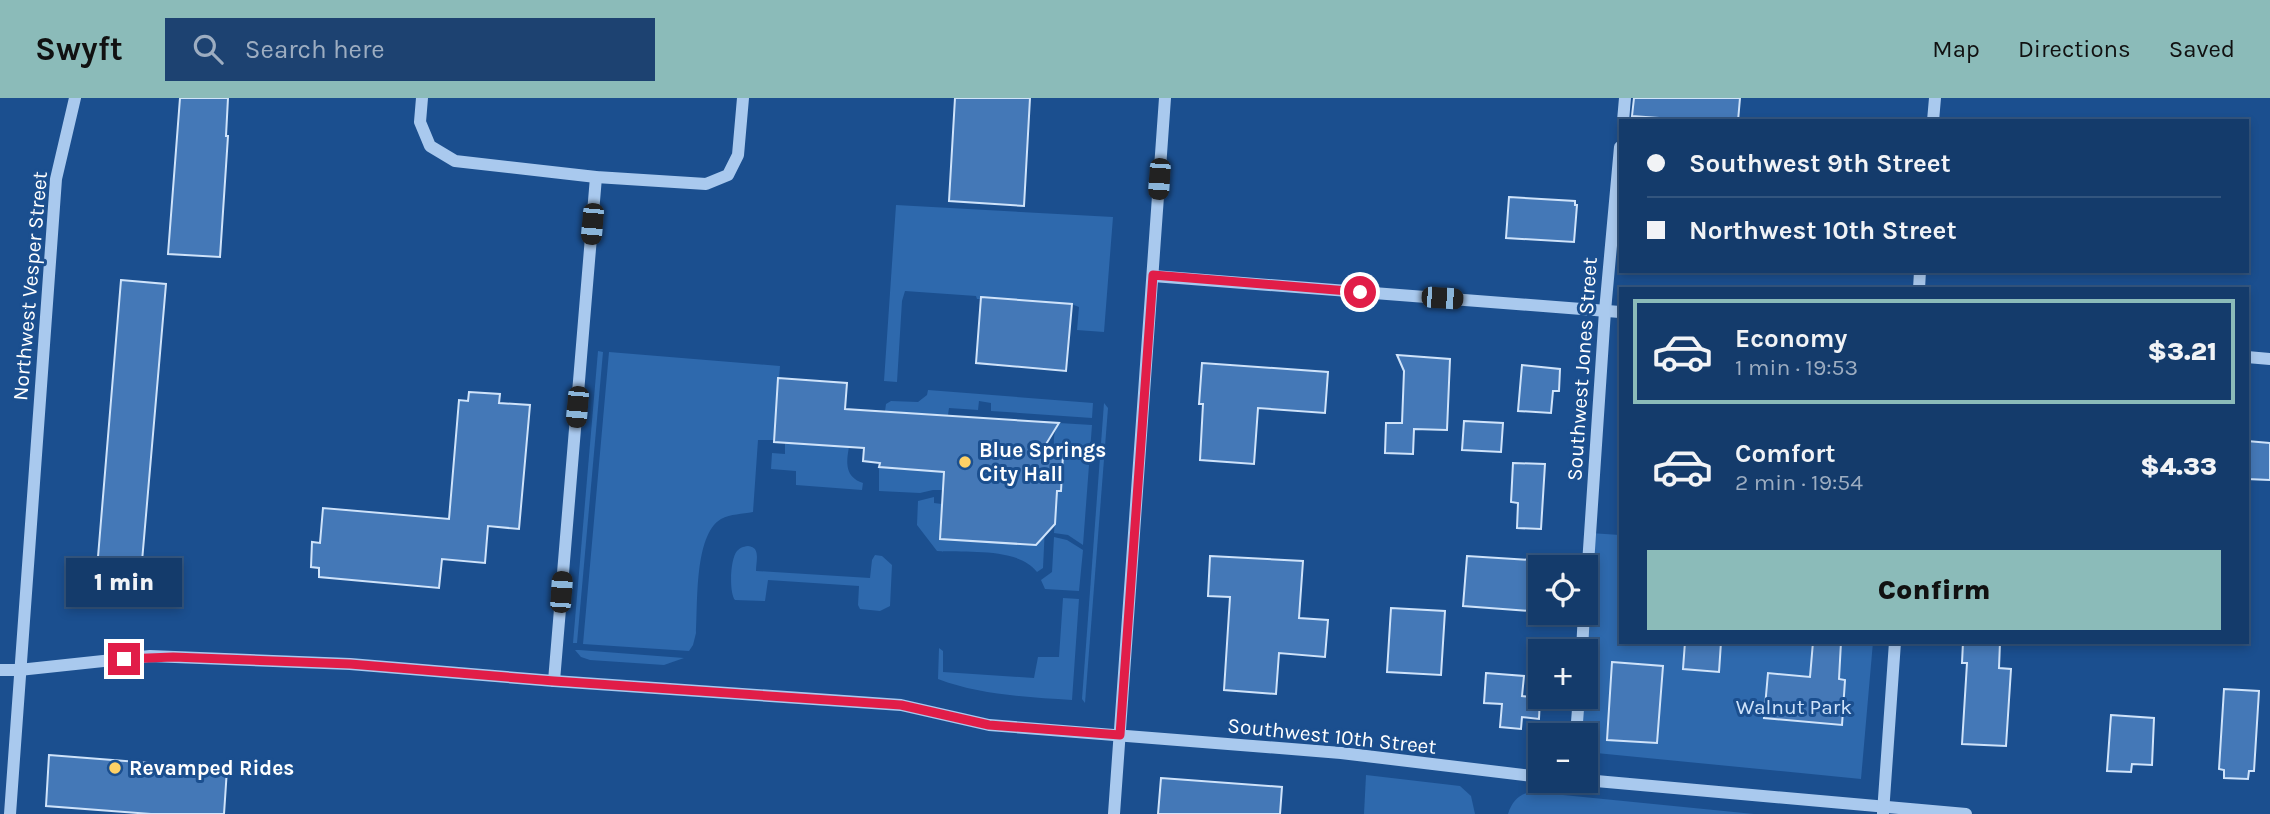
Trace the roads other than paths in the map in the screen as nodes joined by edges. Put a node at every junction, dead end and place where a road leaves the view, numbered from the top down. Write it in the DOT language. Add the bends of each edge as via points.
graph roads {
  1 [pos="75,98"];
  2 [pos="422,98"];
  3 [pos="743,98"];
  4 [pos="1165,98"];
  5 [pos="1625,98"];
  6 [pos="1936,98"];
  7 [pos="1623,119"];
  8 [pos="1934,119"];
  9 [pos="1619,158"];
  10 [pos="596,177"];
  11 [pos="1153,275"];
  12 [pos="1605,311"];
  13 [pos="1619,312"];
  14 [pos="2249,357"];
  15 [pos="2270,359"];
  16 [pos="1589,555"];
  17 [pos="1895,644"];
  18 [pos="0,670"];
  19 [pos="19,670"];
  20 [pos="554,681"];
  21 [pos="1120,735"];
  22 [pos="1528,775"];
  23 [pos="1598,781"];
  24 [pos="1883,811"];
  25 [pos="10,814"];
  26 [pos="1114,814"];
  27 [pos="1966,814"];
  1 -- 19 [label="street, Northwest Vesper Street" via="56,178"];
  2 -- 10 [label="street" via="420,122 430,146 455,160"];
  3 -- 10 [label="street" via="738,155 728,175 706,184"];
  4 -- 11 [label="street"];
  5 -- 7 [label="street"];
  6 -- 8 [label="street"];
  9 -- 12 [label="street, Southwest Jones Street"];
  10 -- 20 [label="street"];
  11 -- 12 [label="street"];
  11 -- 21 [label="street"];
  12 -- 13 [label="street"];
  12 -- 16 [label="street, Southwest Jones Street"];
  14 -- 15 [label="street"];
  17 -- 24 [label="street"];
  18 -- 19 [label="street, Southwest 10th Street"];
  19 -- 20 [label="street, Southwest 10th Street" via="150,656 350,664"];
  19 -- 25 [label="street, Northwest Vesper Street"];
  20 -- 21 [label="street, Southwest 10th Street" via="901,705 989,725"];
  21 -- 22 [label="street, Southwest 10th Street"];
  21 -- 26 [label="street"];
  23 -- 24 [label="street"];
  24 -- 27 [label="street"];
}
